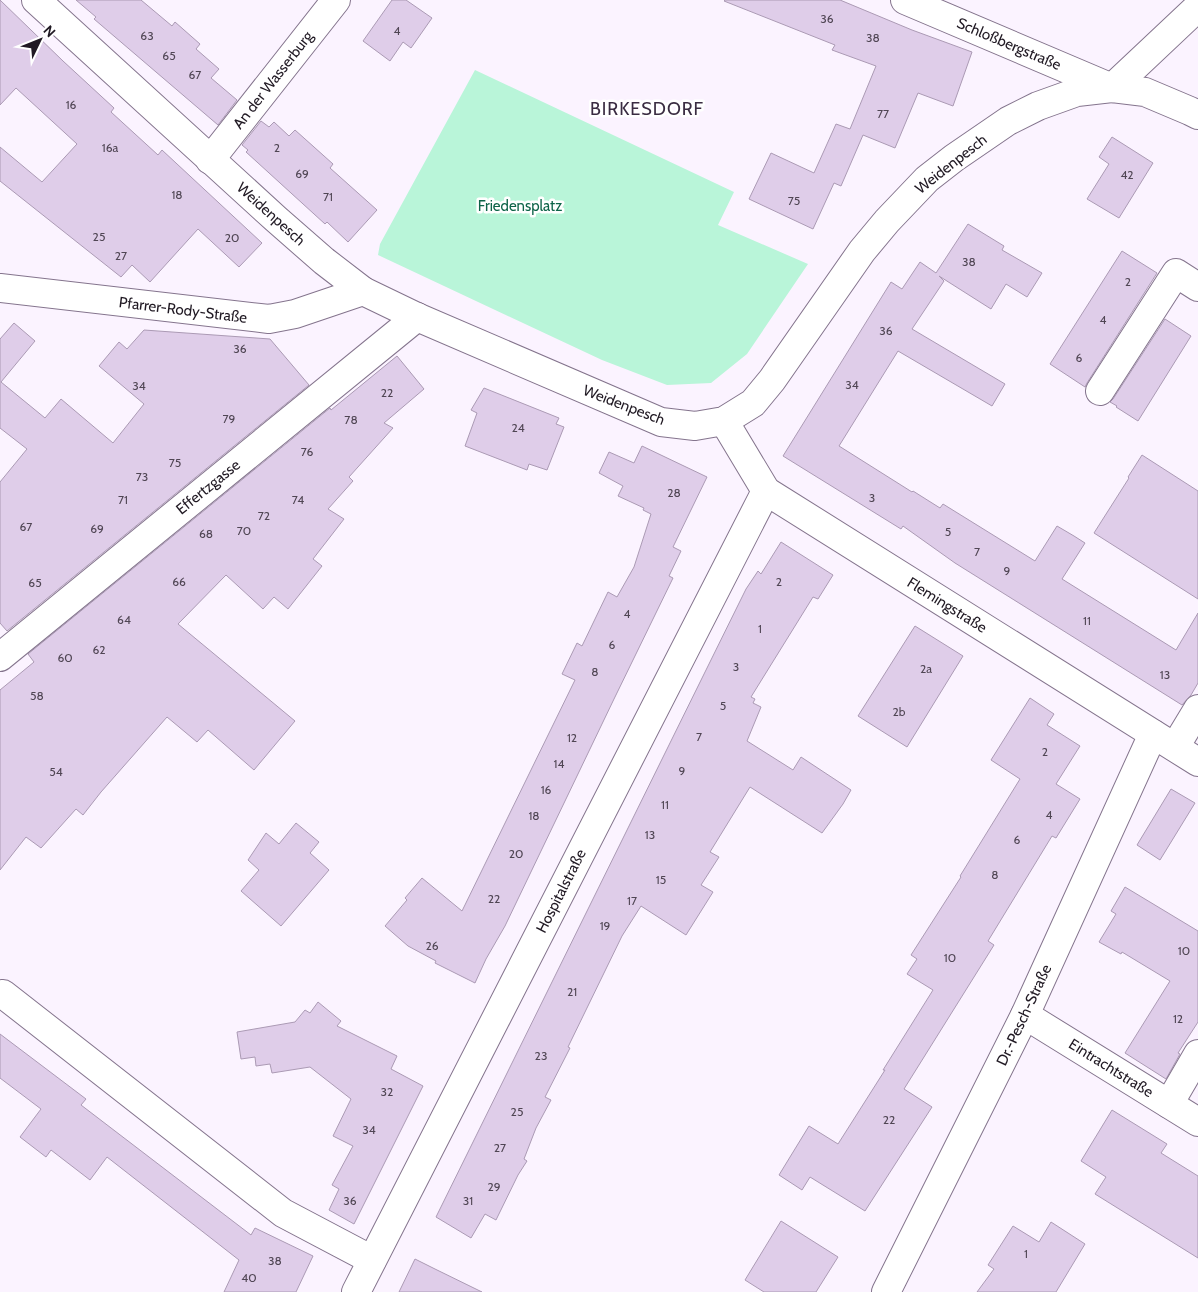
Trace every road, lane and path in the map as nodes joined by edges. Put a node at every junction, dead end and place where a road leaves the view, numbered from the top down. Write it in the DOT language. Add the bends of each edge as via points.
graph roads {
  1 [pos="36,0"];
  2 [pos="336,0"];
  3 [pos="905,0"];
  4 [pos="1198,7"];
  5 [pos="1112,88"];
  6 [pos="1198,115"];
  7 [pos="210,160"];
  8 [pos="1198,287"];
  9 [pos="0,288"];
  10 [pos="363,290"];
  11 [pos="417,317"];
  12 [pos="1100,390"];
  13 [pos="724,421"];
  14 [pos="766,491"];
  15 [pos="0,657"];
  16 [pos="1198,709"];
  17 [pos="1164,740"];
  18 [pos="1198,762"];
  19 [pos="3,994"];
  20 [pos="1025,1015"];
  21 [pos="1198,1054"];
  22 [pos="1169,1104"];
  23 [pos="1198,1122"];
  24 [pos="372,1260"];
  25 [pos="356,1292"];
  26 [pos="886,1292"];
  1 -- 7 [label="street, Weidenpesch"];
  2 -- 7 [label="street, An der Wasserburg"];
  3 -- 5 [label="street, Schloßbergstraße"];
  4 -- 5 [label="street"];
  5 -- 6 [label="street, Weidenpesch" via="1145,92"];
  5 -- 13 [label="street, Weidenpesch" via="1077,92 1038,106 1008,121 927,179 862,251 753,403"];
  7 -- 10 [label="street, Weidenpesch" via="324,261"];
  8 -- 12 [label="street" via="1176,273"];
  9 -- 10 [label="street, Pfarrer-Rody-Straße" via="269,319 296,314"];
  10 -- 11 [label="street, Weidenpesch"];
  11 -- 13 [label="street, Weidenpesch" via="660,422 695,426"];
  11 -- 15 [label="street, Effertzgasse"];
  13 -- 14 [label="street, Flemingstraße"];
  14 -- 17 [label="street, Flemingstraße"];
  14 -- 24 [label="street, Hospitalstraße"];
  16 -- 17 [label="street, Dr.-Pesch-Straße"];
  17 -- 18 [label="street, Flemingstraße"];
  17 -- 20 [label="street, Dr.-Pesch-Straße"];
  19 -- 24 [label="street" via="283,1214"];
  20 -- 22 [label="street, Eintrachtstraße"];
  20 -- 26 [label="street, Dr.-Pesch-Straße"];
  21 -- 22 [label="street"];
  22 -- 23 [label="street, Eintrachtstraße"];
  24 -- 25 [label="street, Hospitalstraße"];
}
